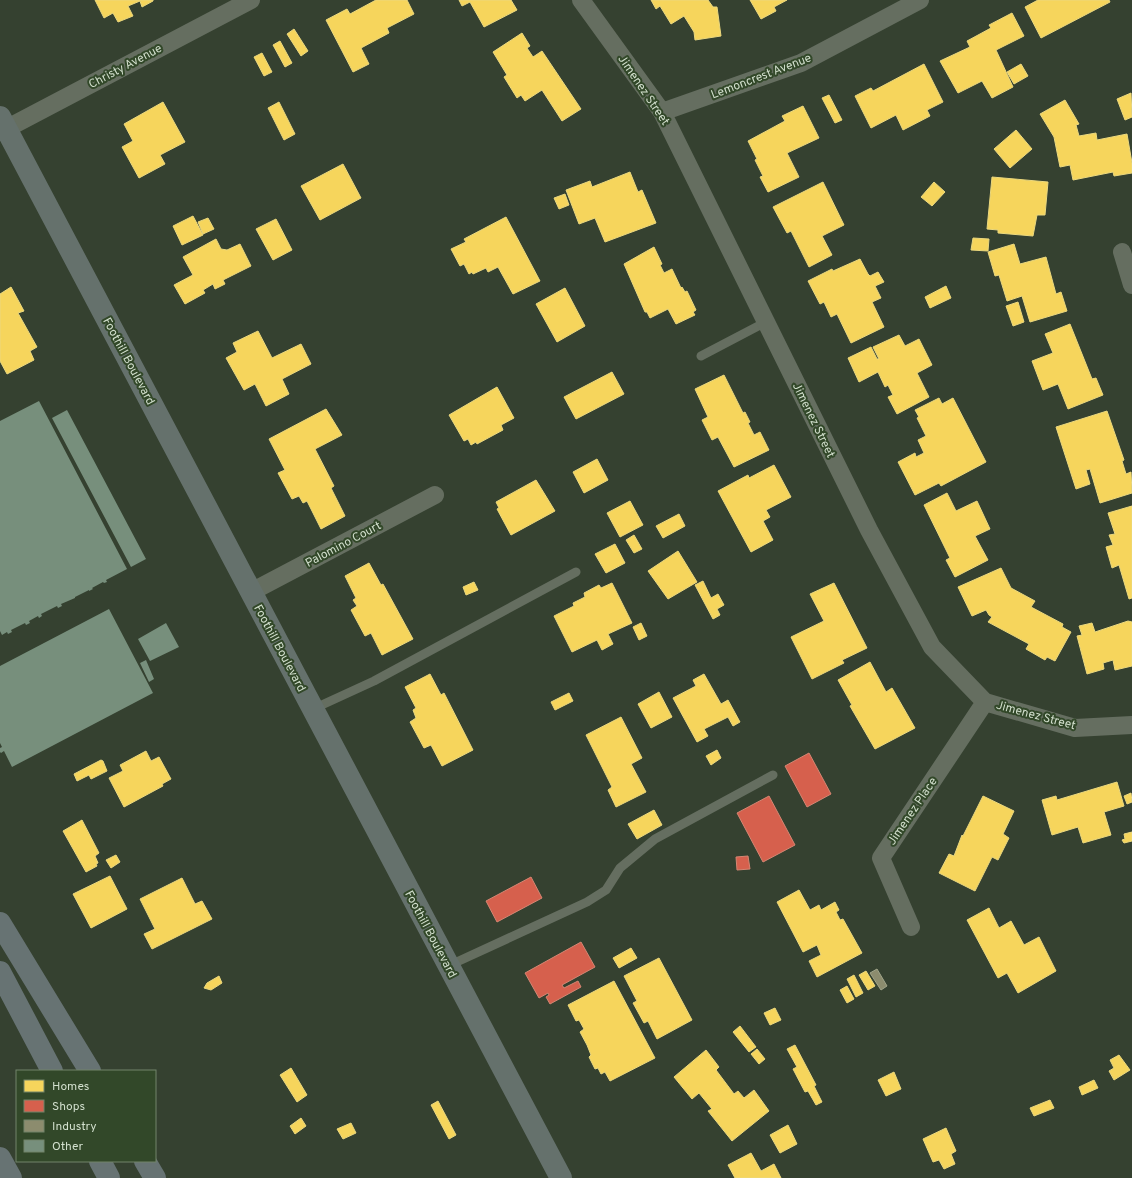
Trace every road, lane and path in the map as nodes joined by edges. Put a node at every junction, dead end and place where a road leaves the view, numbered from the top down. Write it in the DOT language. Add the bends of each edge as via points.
graph roads {
  1 [pos="251,0"];
  2 [pos="581,0"];
  3 [pos="920,0"];
  4 [pos="662,112"];
  5 [pos="2,126"];
  6 [pos="1122,252"];
  7 [pos="1132,285"];
  8 [pos="766,322"];
  9 [pos="701,356"];
  10 [pos="435,496"];
  11 [pos="576,572"];
  12 [pos="250,592"];
  13 [pos="985,702"];
  14 [pos="313,709"];
  15 [pos="1132,725"];
  16 [pos="773,775"];
  17 [pos="0,923"];
  18 [pos="911,927"];
  19 [pos="448,966"];
  20 [pos="0,972"];
  21 [pos="51,1070"];
  22 [pos="89,1070"];
  23 [pos="0,1158"];
  24 [pos="101,1162"];
  25 [pos="146,1162"];
  26 [pos="11,1178"];
  27 [pos="109,1178"];
  28 [pos="155,1178"];
  29 [pos="561,1178"];
  1 -- 5 [label="street, Christy Avenue"];
  2 -- 4 [label="street, Jimenez Street"];
  3 -- 4 [label="street, Lemoncrest Avenue" via="801,63"];
  4 -- 8 [label="street, Jimenez Street"];
  5 -- 12 [label="main road, Foothill Boulevard"];
  6 -- 7 [label="street"];
  8 -- 9 [label="lane"];
  8 -- 13 [label="street, Jimenez Street" via="868,530 932,647"];
  10 -- 12 [label="street, Palomino Court"];
  11 -- 14 [label="lane" via="374,681"];
  12 -- 14 [label="main road, Foothill Boulevard"];
  13 -- 15 [label="street, Jimenez Street" via="1075,728"];
  13 -- 18 [label="street, Jimenez Place" via="881,858"];
  14 -- 19 [label="main road, Foothill Boulevard"];
  16 -- 19 [label="lane" via="655,839 620,868 606,890 588,902"];
  17 -- 22 [label="highway"];
  19 -- 29 [label="main road, Foothill Boulevard"];
  20 -- 21 [label="highway"];
  23 -- 26 [label="highway"];
  24 -- 27 [label="highway"];
  25 -- 28 [label="highway"];
}
